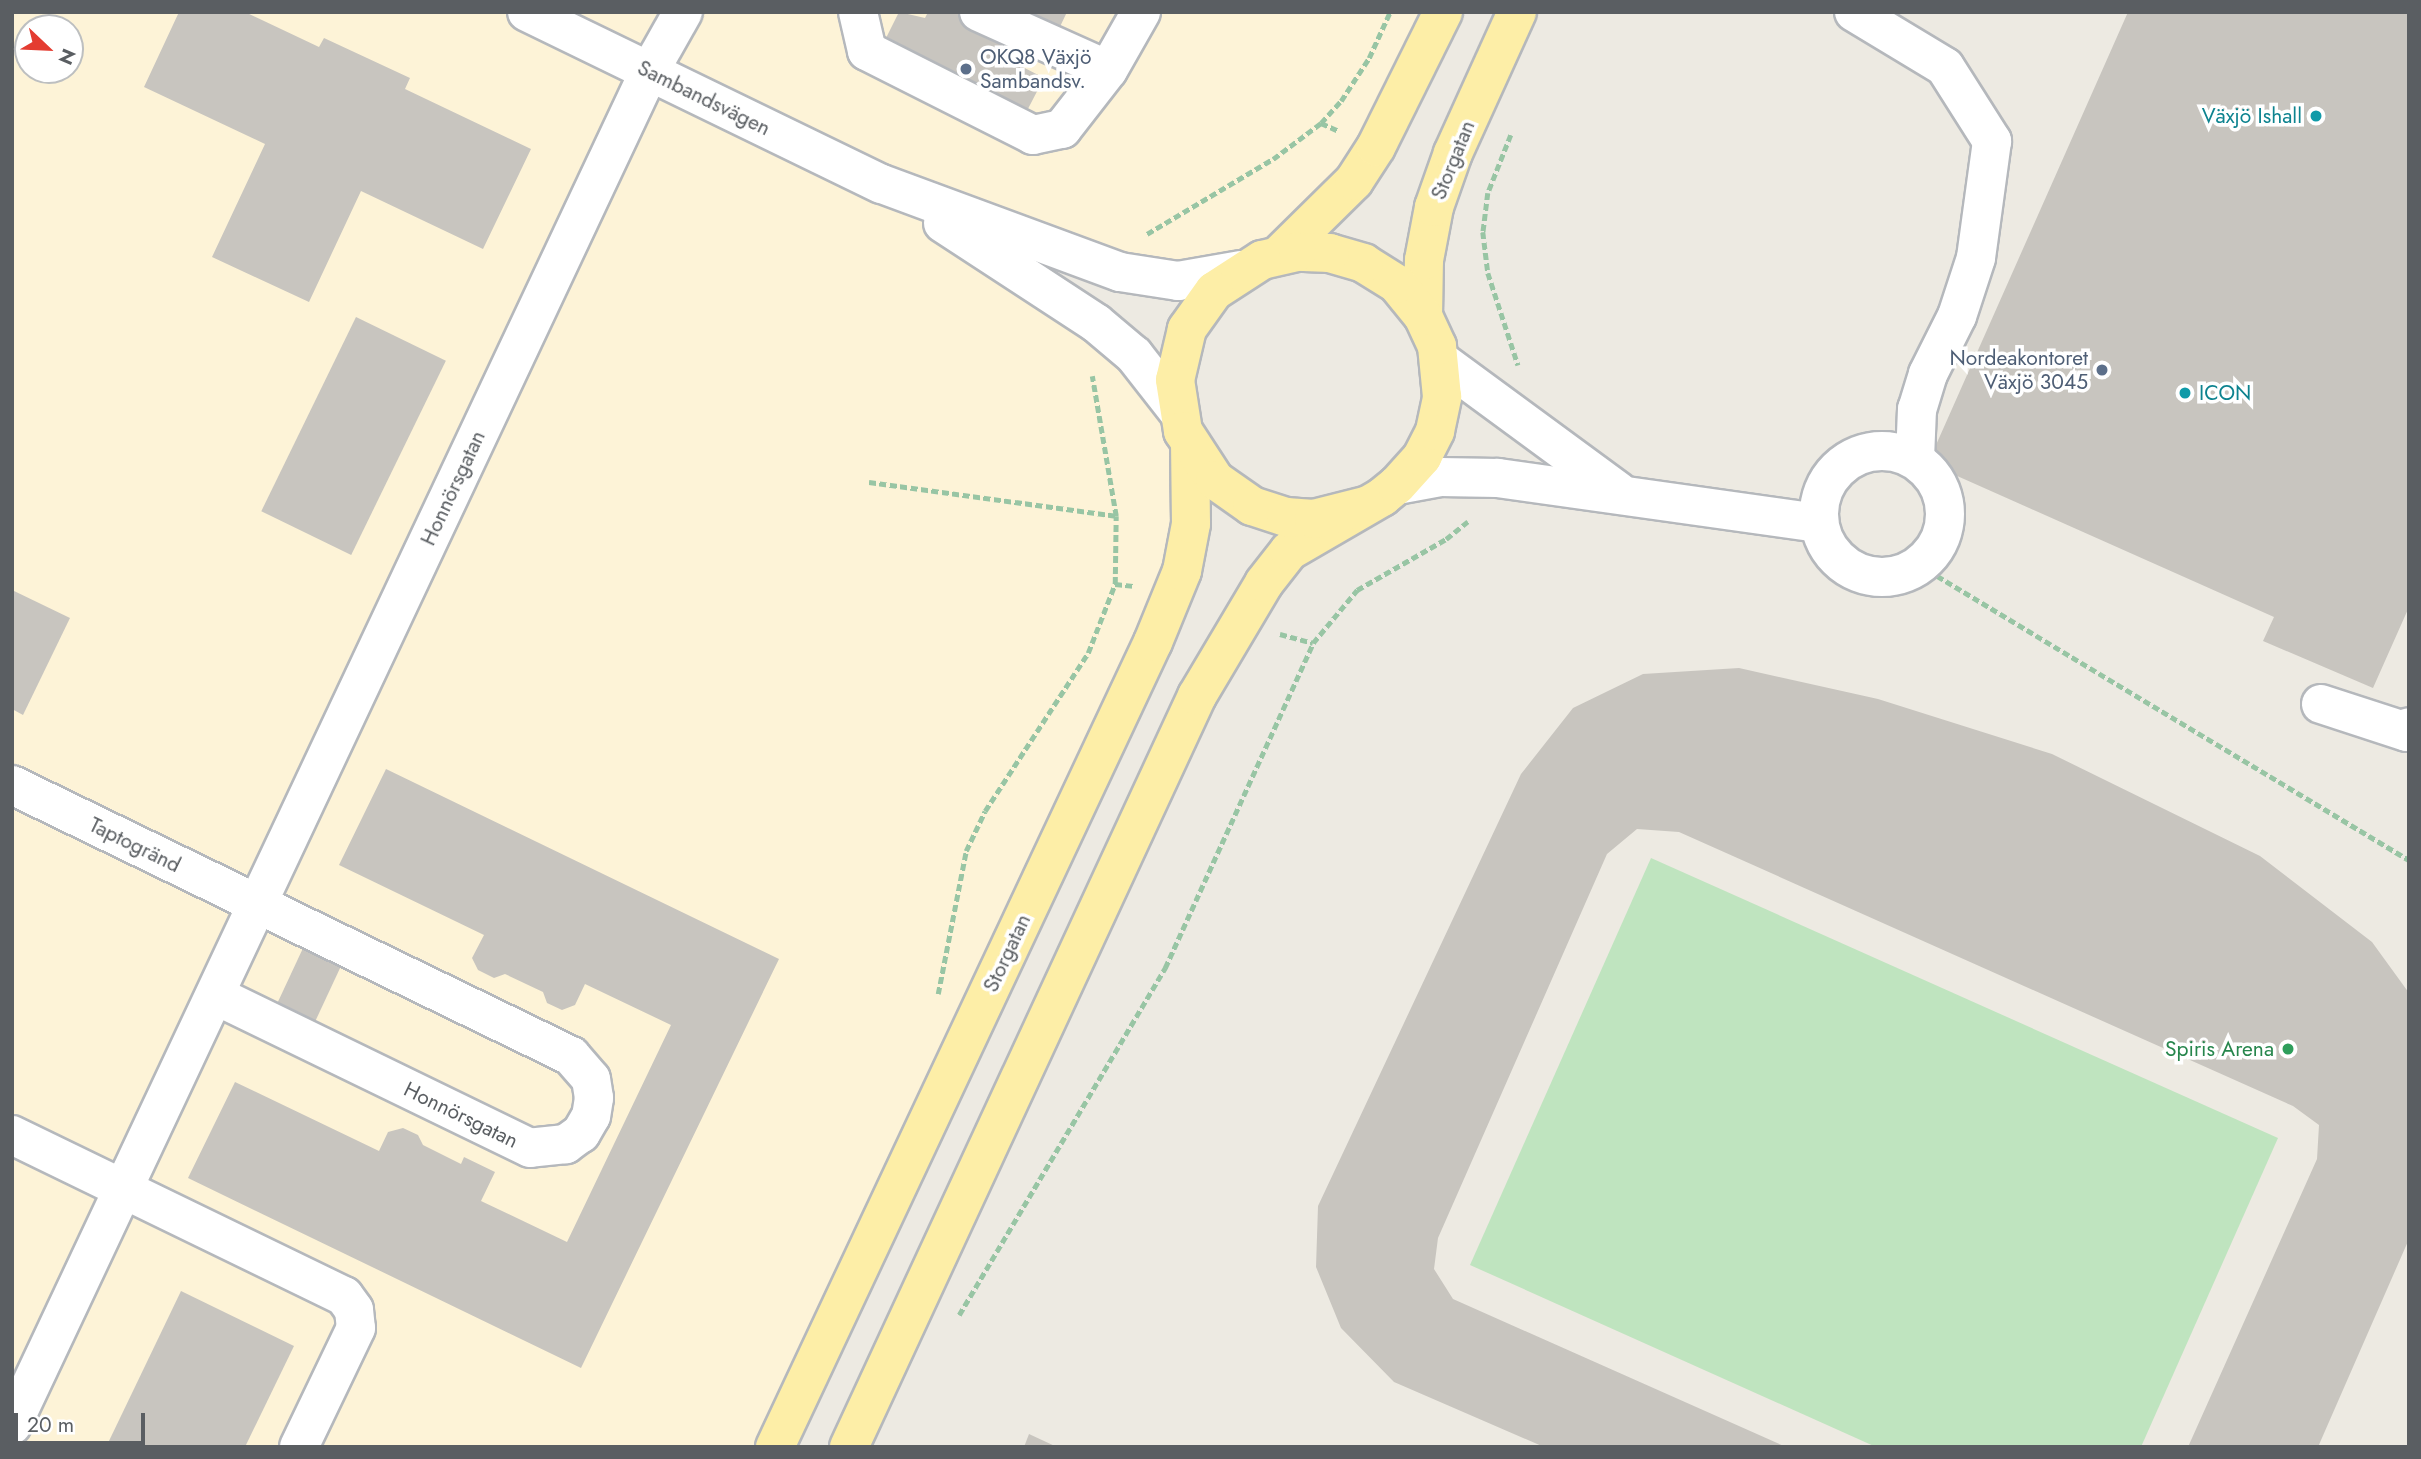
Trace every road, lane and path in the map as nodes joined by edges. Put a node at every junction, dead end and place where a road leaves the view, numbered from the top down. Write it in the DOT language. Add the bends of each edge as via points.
graph roads {
  1 [pos="527,12"];
  2 [pos="683,12"];
  3 [pos="858,12"];
  4 [pos="979,12"];
  5 [pos="1140,12"];
  6 [pos="1390,12"];
  7 [pos="1443,12"];
  8 [pos="1517,12"];
  9 [pos="1854,12"];
  10 [pos="1108,70"];
  11 [pos="649,72"];
  12 [pos="1514,126"];
  13 [pos="882,184"];
  14 [pos="1144,237"];
  15 [pos="1280,254"];
  16 [pos="1241,270"];
  17 [pos="1423,316"];
  18 [pos="1441,361"];
  19 [pos="1519,370"];
  20 [pos="1091,371"];
  21 [pos="1177,410"];
  22 [pos="1190,447"];
  23 [pos="1915,459"];
  24 [pos="869,482"];
  25 [pos="1398,485"];
  26 [pos="1623,494"];
  27 [pos="1365,506"];
  28 [pos="1476,513"];
  29 [pos="1116,516"];
  30 [pos="1819,523"];
  31 [pos="1919,565"];
  32 [pos="2321,704"];
  33 [pos="2409,727"];
  34 [pos="12,785"];
  35 [pos="2409,860"];
  36 [pos="258,905"];
  37 [pos="215,995"];
  38 [pos="935,1006"];
  39 [pos="12,1135"];
  40 [pos="124,1186"];
  41 [pos="954,1325"];
  42 [pos="12,1425"];
  43 [pos="299,1447"];
  44 [pos="775,1447"];
  45 [pos="849,1447"];
  1 -- 11 [label="street, Sambandsvägen"];
  2 -- 11 [label="street, Honnörsgatan"];
  3 -- 10 [label="street" via="867,51 1033,135 1062,129"];
  4 -- 10 [label="street"];
  5 -- 10 [label="street"];
  6 -- 14 [label="path" via="1369,58 1342,101 1321,123 1273,159"];
  7 -- 15 [label="main road, Storgatan" via="1377,147 1354,181"];
  8 -- 17 [label="main road, Storgatan" via="1453,153 1434,207 1424,260"];
  9 -- 23 [label="street" via="1945,67 1992,141 1976,258 1958,316 1928,374 1917,409"];
  11 -- 13 [label="street, Sambandsvägen"];
  11 -- 36 [label="street, Honnörsgatan"];
  12 -- 19 [label="path" via="1488,193 1483,232 1488,273"];
  13 -- 16 [label="street, Sambandsvägen" via="1120,272 1178,281"];
  13 -- 21 [label="street, Sambandsvägen" via="1096,323 1134,355"];
  15 -- 16 [label="main road, Storgatan"];
  15 -- 17 [label="main road, Storgatan" via="1330,253 1364,262 1397,284"];
  16 -- 21 [label="main road, Storgatan" via="1214,290 1187,329 1176,366"];
  17 -- 18 [label="main road, Storgatan"];
  18 -- 25 [label="main road, Storgatan" via="1442,397 1435,431 1422,457"];
  18 -- 26 [label="street"];
  20 -- 29 [label="path"];
  21 -- 22 [label="main road, Storgatan"];
  22 -- 27 [label="main road, Storgatan" via="1223,488 1264,511 1314,519"];
  22 -- 44 [label="main road, Storgatan" via="1191,524 1182,571 1153,642"];
  23 -- 30 [label="street" via="1896,452 1855,456 1826,484"];
  23 -- 31 [label="street" via="1941,490 1945,515 1934,550"];
  24 -- 29 [label="path"];
  25 -- 26 [label="street" via="1440,477 1498,478"];
  25 -- 27 [label="main road, Storgatan"];
  26 -- 30 [label="street"];
  27 -- 45 [label="main road, Storgatan" via="1289,551 1264,583 1197,696"];
  28 -- 41 [label="path" via="1446,539 1357,590 1313,643 1165,968"];
  29 -- 38 [label="path" via="1115,584 1088,653 985,811 966,851"];
  30 -- 31 [label="street" via="1833,552 1858,572 1900,574"];
  31 -- 35 [label="path"];
  32 -- 33 [label="street" via="2407,732"];
  34 -- 36 [label="street, Taptogränd"];
  36 -- 37 [label="street, Honnörsgatan"];
  36 -- 37 [label="street, Honnörsgatan" via="571,1056 591,1080 591,1116 581,1133 566,1144 530,1148"];
  37 -- 40 [label="street, Honnörsgatan"];
  39 -- 40 [label="street"];
  40 -- 42 [label="street, Honnörsgatan"];
  40 -- 43 [label="street" via="325,1284 344,1296 354,1310 356,1328"];
}
